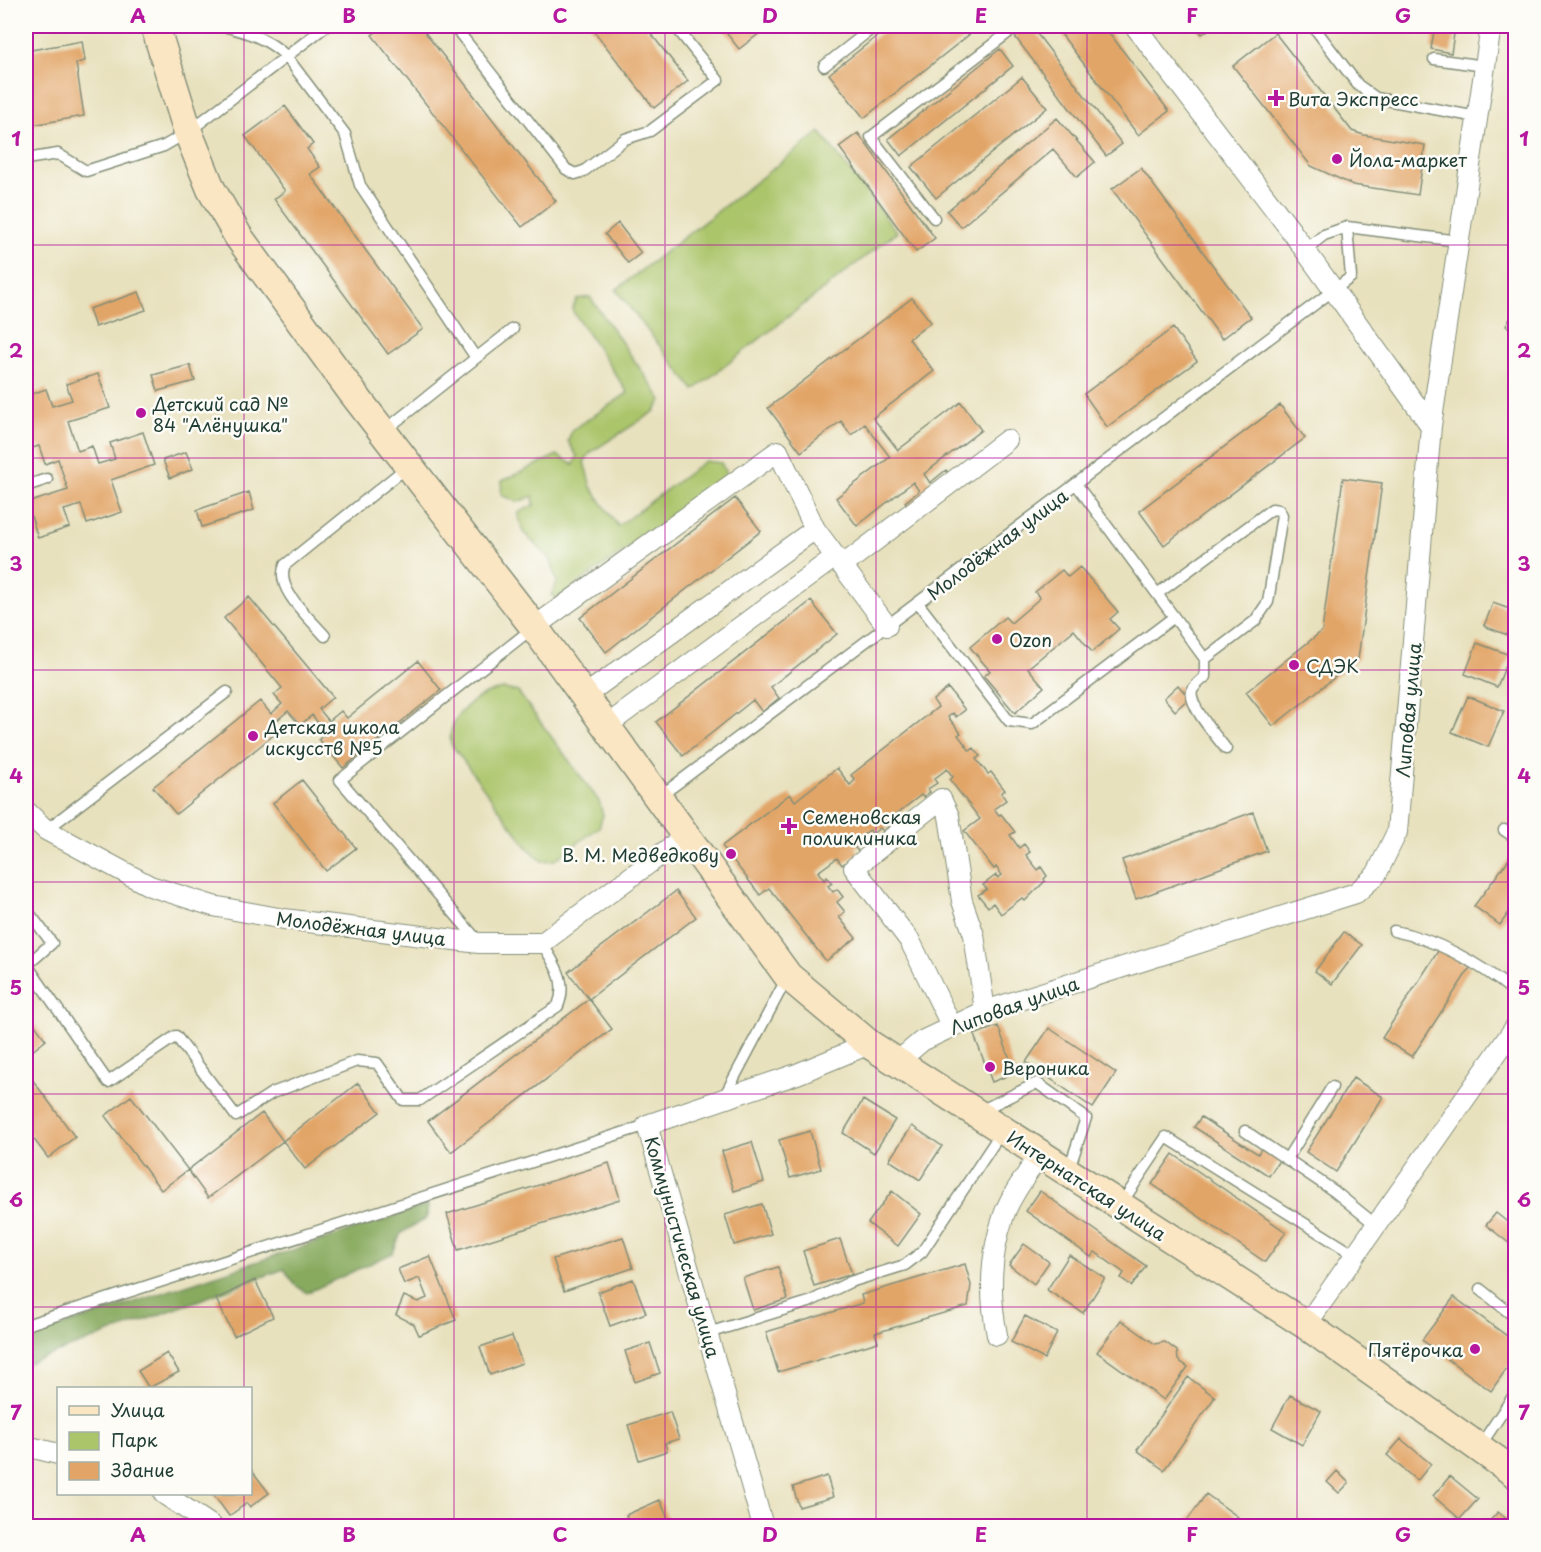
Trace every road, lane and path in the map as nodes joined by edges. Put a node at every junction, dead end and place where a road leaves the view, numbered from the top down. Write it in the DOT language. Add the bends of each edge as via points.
graph roads {
  1 [pos="155,26"];
  2 [pos="223,26"];
  3 [pos="326,26"];
  4 [pos="454,26"];
  5 [pos="675,26"];
  6 [pos="875,26"];
  7 [pos="1017,26"];
  8 [pos="1135,26"];
  9 [pos="1313,26"];
  10 [pos="1491,26"];
  11 [pos="286,57"];
  12 [pos="1434,59"];
  13 [pos="824,66"];
  14 [pos="1485,66"];
  15 [pos="1477,117"];
  16 [pos="188,132"];
  17 [pos="26,159"];
  18 [pos="934,218"];
  19 [pos="1347,227"];
  20 [pos="1459,241"];
  21 [pos="1305,250"];
  22 [pos="1335,290"];
  23 [pos="513,329"];
  24 [pos="476,358"];
  25 [pos="1431,426"];
  26 [pos="384,431"];
  27 [pos="1006,441"];
  28 [pos="410,465"];
  29 [pos="47,479"];
  30 [pos="1076,484"];
  31 [pos="26,486"];
  32 [pos="815,529"];
  33 [pos="838,561"];
  34 [pos="1157,594"];
  35 [pos="918,603"];
  36 [pos="1174,617"];
  37 [pos="887,626"];
  38 [pos="534,627"];
  39 [pos="325,636"];
  40 [pos="1205,659"];
  41 [pos="227,692"];
  42 [pos="584,696"];
  43 [pos="606,726"];
  44 [pos="1226,749"];
  45 [pos="659,798"];
  46 [pos="32,821"];
  47 [pos="1504,830"];
  48 [pos="687,835"];
  49 [pos="1515,838"];
  50 [pos="26,909"];
  51 [pos="1394,931"];
  52 [pos="479,943"];
  53 [pos="542,943"];
  54 [pos="788,976"];
  55 [pos="1515,993"];
  56 [pos="986,1011"];
  57 [pos="951,1025"];
  58 [pos="1515,1026"];
  59 [pos="869,1044"];
  60 [pos="897,1062"];
  61 [pos="1332,1087"];
  62 [pos="723,1099"];
  63 [pos="975,1113"];
  64 [pos="647,1125"];
  65 [pos="1003,1131"];
  66 [pos="1245,1131"];
  67 [pos="1039,1155"];
  68 [pos="1287,1159"];
  69 [pos="1068,1173"];
  70 [pos="1119,1206"];
  71 [pos="1376,1225"];
  72 [pos="1355,1255"];
  73 [pos="1480,1289"];
  74 [pos="1515,1318"];
  75 [pos="26,1325"];
  76 [pos="1306,1325"];
  77 [pos="708,1333"];
  78 [pos="997,1335"];
  79 [pos="1515,1392"];
  80 [pos="26,1446"];
  81 [pos="1479,1447"];
  82 [pos="57,1454"];
  83 [pos="1515,1474"];
  84 [pos="165,1495"];
  85 [pos="212,1527"];
  86 [pos="763,1527"];
  1 -- 16 [label="street, Интернатская улица"];
  2 -- 11 [label="lane" via="252,33 276,46"];
  3 -- 11 [label="lane"];
  4 -- 5 [label="lane" via="566,169 575,174 625,139 650,131 717,80"];
  6 -- 13 [label="lane"];
  7 -- 18 [label="lane" via="871,136"];
  8 -- 21 [label="street"];
  9 -- 15 [label="lane" via="1358,84 1376,98"];
  10 -- 14 [label="street, Липовая улица"];
  11 -- 16 [label="lane"];
  11 -- 24 [label="lane" via="345,134 360,185"];
  12 -- 14 [label="lane"];
  14 -- 15 [label="street, Липовая улица"];
  15 -- 20 [label="street, Липовая улица"];
  16 -- 17 [label="lane" via="164,146 86,171 58,154"];
  16 -- 26 [label="street, Интернатская улица" via="211,189 237,236"];
  19 -- 20 [label="lane"];
  19 -- 21 [label="lane" via="1324,235"];
  19 -- 22 [label="lane, Молодёжная улица" via="1353,273"];
  20 -- 25 [label="street, Липовая улица"];
  21 -- 22 [label="street"];
  22 -- 25 [label="street"];
  22 -- 30 [label="lane, Молодёжная улица"];
  23 -- 24 [label="lane"];
  24 -- 26 [label="lane"];
  25 -- 56 [label="street, Липовая улица" via="1397,832 1376,875 1356,893"];
  26 -- 28 [label="street, Интернатская улица"];
  27 -- 33 [label="street"];
  28 -- 38 [label="street, Интернатская улица"];
  28 -- 39 [label="lane" via="285,565 281,574 283,585"];
  29 -- 31 [label="lane"];
  30 -- 34 [label="lane"];
  30 -- 35 [label="lane, Молодёжная улица"];
  32 -- 33 [label="street"];
  32 -- 38 [label="street" via="778,451"];
  32 -- 42 [label="street"];
  33 -- 37 [label="street"];
  33 -- 43 [label="street"];
  34 -- 36 [label="lane"];
  34 -- 40 [label="lane" via="1272,509 1279,510 1282,515 1268,602 1255,621"];
  35 -- 36 [label="lane" via="1009,721 1032,724"];
  35 -- 37 [label="lane, Молодёжная улица"];
  36 -- 40 [label="lane"];
  37 -- 45 [label="lane, Молодёжная улица"];
  38 -- 42 [label="street, Интернатская улица"];
  38 -- 52 [label="lane" via="340,780"];
  40 -- 44 [label="lane" via="1205,677 1191,697"];
  41 -- 46 [label="lane"];
  42 -- 43 [label="street, Интернатская улица"];
  43 -- 45 [label="street, Интернатская улица"];
  45 -- 48 [label="street, Интернатская улица"];
  46 -- 52 [label="street, Молодёжная улица" via="150,886 213,906 284,920"];
  47 -- 49 [label="lane"];
  48 -- 53 [label="street"];
  48 -- 54 [label="street, Интернатская улица"];
  50 -- 53 [label="lane" via="52,943 27,965 108,1082 176,1036 236,1116 272,1094 357,1061 377,1063 404,1100 420,1100 558,1006 564,991 556,966"];
  51 -- 55 [label="lane" via="1444,946"];
  52 -- 53 [label="street, Молодёжная улица"];
  54 -- 59 [label="street, Интернатская улица"];
  54 -- 62 [label="lane"];
  56 -- 57 [label="street, Липовая улица"];
  56 -- 57 [label="street" via="949,816 941,799 854,868 910,941"];
  57 -- 60 [label="street, Липовая улица" via="922,1041"];
  58 -- 71 [label="street"];
  59 -- 60 [label="street, Интернатская улица"];
  59 -- 62 [label="street, Коммунистическая улица"];
  60 -- 63 [label="street, Интернатская улица"];
  61 -- 68 [label="lane"];
  62 -- 64 [label="street, Коммунистическая улица"];
  63 -- 65 [label="street, Интернатская улица"];
  63 -- 69 [label="lane" via="1037,1083 1086,1118"];
  64 -- 75 [label="lane"];
  64 -- 77 [label="street, Коммунистическая улица"];
  65 -- 67 [label="street, Интернатская улица"];
  65 -- 77 [label="lane" via="922,1252 905,1265 850,1282 809,1302"];
  66 -- 68 [label="lane"];
  67 -- 69 [label="street, Интернатская улица"];
  67 -- 78 [label="street" via="1004,1214 993,1259 991,1306"];
  68 -- 71 [label="lane"];
  69 -- 70 [label="street, Интернатская улица"];
  70 -- 72 [label="lane" via="1166,1137"];
  70 -- 76 [label="street, Интернатская улица"];
  71 -- 72 [label="street"];
  72 -- 76 [label="street"];
  73 -- 74 [label="lane"];
  76 -- 81 [label="street, Интернатская улица"];
  77 -- 86 [label="street, Коммунистическая улица"];
  79 -- 81 [label="lane"];
  80 -- 82 [label="street"];
  81 -- 83 [label="street, Интернатская улица"];
  84 -- 85 [label="street"];
}
